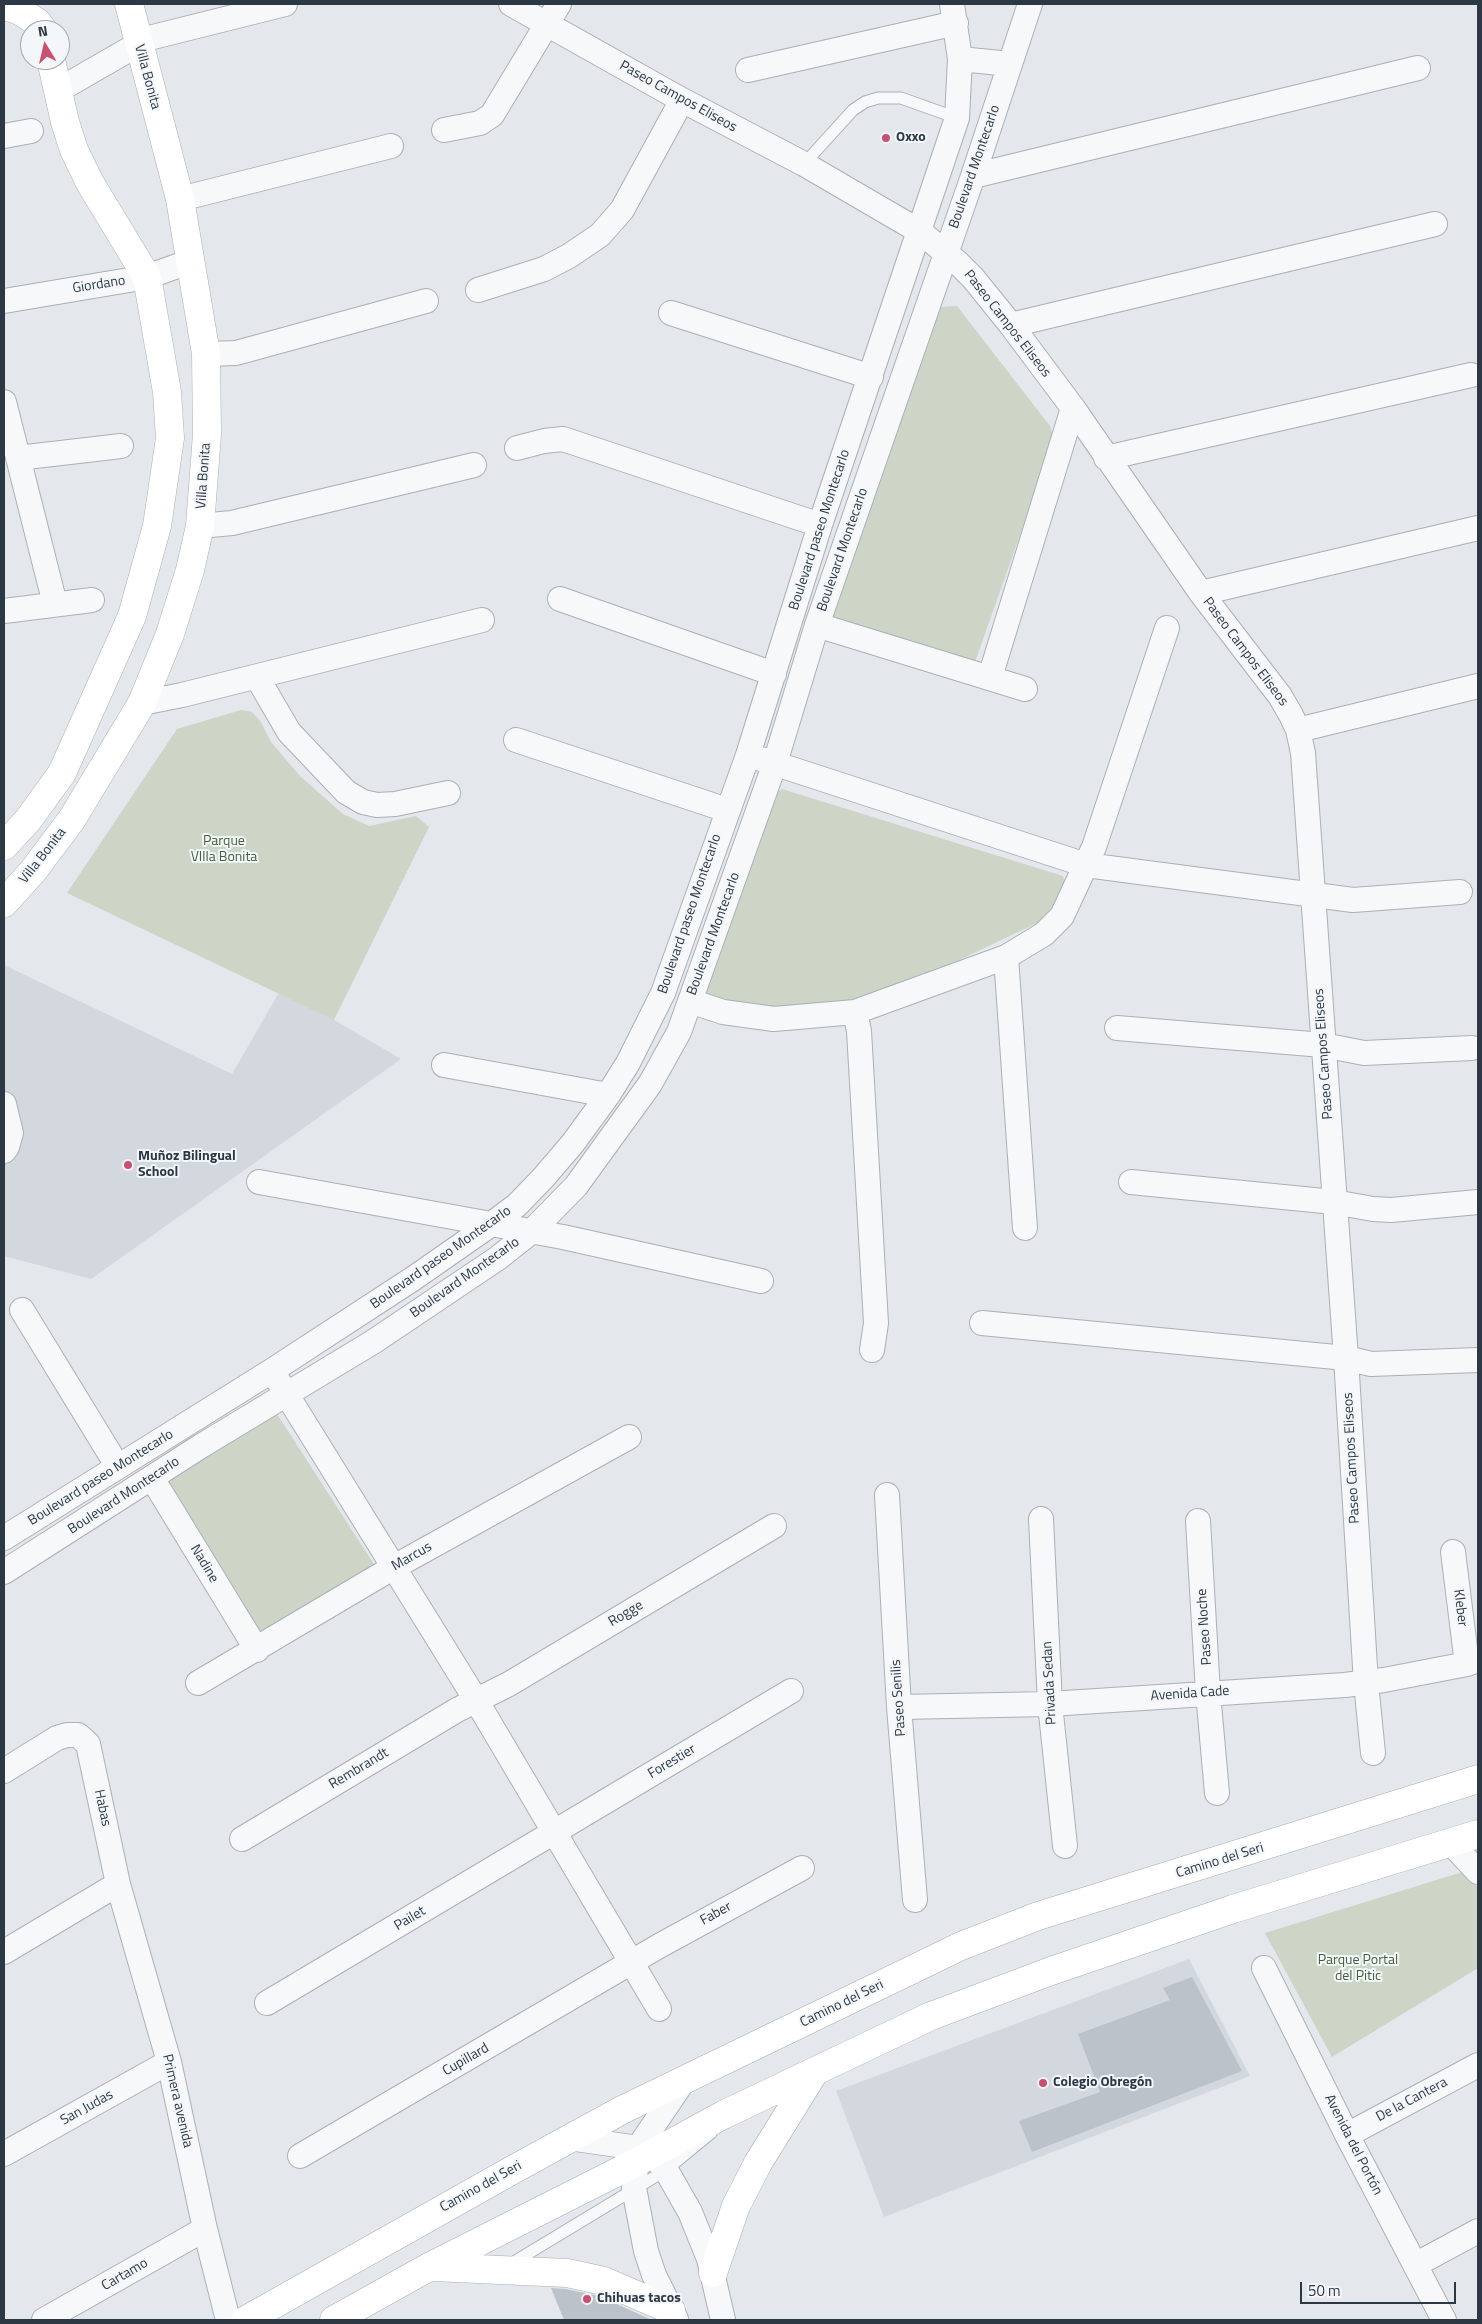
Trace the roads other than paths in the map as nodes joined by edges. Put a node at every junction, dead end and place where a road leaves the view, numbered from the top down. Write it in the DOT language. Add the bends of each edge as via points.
graph roads {
  1 [pos="129,4"];
  2 [pos="285,4"];
  3 [pos="511,4"];
  4 [pos="559,4"];
  5 [pos="1031,4"];
  6 [pos="4,6"];
  7 [pos="954,13"];
  8 [pos="34,20"];
  9 [pos="547,24"];
  10 [pos="138,44"];
  11 [pos="960,59"];
  12 [pos="1010,64"];
  13 [pos="1418,68"];
  14 [pos="54,70"];
  15 [pos="748,70"];
  16 [pos="57,91"];
  17 [pos="682,100"];
  18 [pos="957,118"];
  19 [pos="444,130"];
  20 [pos="31,131"];
  21 [pos="4,136"];
  22 [pos="391,146"];
  23 [pos="804,164"];
  24 [pos="973,176"];
  25 [pos="192,196"];
  26 [pos="1435,224"];
  27 [pos="919,231"];
  28 [pos="946,253"];
  29 [pos="191,261"];
  30 [pos="148,277"];
  31 [pos="478,290"];
  32 [pos="4,301"];
  33 [pos="426,301"];
  34 [pos="671,313"];
  35 [pos="1012,325"];
  36 [pos="206,354"];
  37 [pos="1471,375"];
  38 [pos="871,377"];
  39 [pos="4,402"];
  40 [pos="1073,408"];
  41 [pos="121,446"];
  42 [pos="517,448"];
  43 [pos="18,458"];
  44 [pos="1106,458"];
  45 [pos="474,464"];
  46 [pos="820,525"];
  47 [pos="200,526"];
  48 [pos="1478,528"];
  49 [pos="1201,593"];
  50 [pos="560,599"];
  51 [pos="92,600"];
  52 [pos="55,604"];
  53 [pos="4,611"];
  54 [pos="132,616"];
  55 [pos="482,620"];
  56 [pos="817,625"];
  57 [pos="1167,628"];
  58 [pos="170,634"];
  59 [pos="774,674"];
  60 [pos="257,676"];
  61 [pos="990,677"];
  62 [pos="1478,686"];
  63 [pos="1025,689"];
  64 [pos="142,703"];
  65 [pos="1298,730"];
  66 [pos="516,740"];
  67 [pos="748,755"];
  68 [pos="775,764"];
  69 [pos="448,793"];
  70 [pos="727,810"];
  71 [pos="4,846"];
  72 [pos="1086,865"];
  73 [pos="1460,892"];
  74 [pos="1314,895"];
  75 [pos="4,903"];
  76 [pos="1006,957"];
  77 [pos="690,1001"];
  78 [pos="855,1012"];
  79 [pos="1117,1028"];
  80 [pos="1323,1046"];
  81 [pos="1472,1048"];
  82 [pos="444,1065"];
  83 [pos="608,1095"];
  84 [pos="4,1104"];
  85 [pos="4,1151"];
  86 [pos="259,1182"];
  87 [pos="1131,1182"];
  88 [pos="1334,1202"];
  89 [pos="1478,1202"];
  90 [pos="493,1223"];
  91 [pos="1026,1228"];
  92 [pos="532,1231"];
  93 [pos="761,1281"];
  94 [pos="22,1310"];
  95 [pos="982,1323"];
  96 [pos="872,1350"];
  97 [pos="1346,1358"];
  98 [pos="1478,1360"];
  99 [pos="273,1370"];
  100 [pos="286,1395"];
  101 [pos="629,1436"];
  102 [pos="114,1461"];
  103 [pos="152,1478"];
  104 [pos="887,1494"];
  105 [pos="1041,1519"];
  106 [pos="1198,1521"];
  107 [pos="774,1526"];
  108 [pos="4,1538"];
  109 [pos="1453,1552"];
  110 [pos="394,1567"];
  111 [pos="4,1572"];
  112 [pos="257,1650"];
  113 [pos="1473,1662"];
  114 [pos="198,1683"];
  115 [pos="1366,1683"];
  116 [pos="791,1691"];
  117 [pos="1208,1693"];
  118 [pos="476,1700"];
  119 [pos="1050,1704"];
  120 [pos="899,1707"];
  121 [pos="1373,1753"];
  122 [pos="4,1771"];
  123 [pos="1478,1779"];
  124 [pos="1217,1793"];
  125 [pos="553,1833"];
  126 [pos="1478,1834"];
  127 [pos="242,1840"];
  128 [pos="1451,1843"];
  129 [pos="1065,1846"];
  130 [pos="802,1868"];
  131 [pos="1478,1872"];
  132 [pos="118,1884"];
  133 [pos="915,1900"];
  134 [pos="4,1952"];
  135 [pos="630,1962"];
  136 [pos="1264,1968"];
  137 [pos="267,2003"];
  138 [pos="660,2009"];
  139 [pos="170,2062"];
  140 [pos="1478,2065"];
  141 [pos="815,2071"];
  142 [pos="684,2080"];
  143 [pos="1347,2135"];
  144 [pos="569,2138"];
  145 [pos="4,2154"];
  146 [pos="300,2156"];
  147 [pos="645,2165"];
  148 [pos="205,2229"];
  149 [pos="1478,2231"];
  150 [pos="1415,2265"];
  151 [pos="429,2267"];
  152 [pos="501,2270"];
  153 [pos="713,2273"];
  154 [pos="674,2315"];
  155 [pos="44,2320"];
  156 [pos="228,2320"];
  157 [pos="246,2320"];
  158 [pos="334,2320"];
  159 [pos="723,2320"];
  160 [pos="1444,2320"];
  1 -- 10 [label="main road, Villa Bonita"];
  2 -- 10 [label="street" via="169,31"];
  3 -- 9 [label="street, Paseo Campos Eliseos"];
  4 -- 9 [label="street"];
  5 -- 12 [label="street, Boulevard Montecarlo"];
  6 -- 8 [label="main road"];
  7 -- 11 [label="street, Boulevard paseo Montecarlo"];
  7 -- 15 [label="street"];
  9 -- 17 [label="street, Paseo Campos Eliseos"];
  9 -- 19 [label="street" via="492,115 480,123"];
  10 -- 16 [label="street"];
  10 -- 25 [label="main road, Villa Bonita"];
  11 -- 12 [label="street"];
  11 -- 18 [label="street, Boulevard paseo Montecarlo"];
  12 -- 24 [label="street, Boulevard Montecarlo"];
  13 -- 24 [label="street"];
  14 -- 16 [label="main road"];
  16 -- 30 [label="main road" via="74,150"];
  17 -- 23 [label="street, Paseo Campos Eliseos"];
  17 -- 31 [label="street" via="622,210 600,235 544,269"];
  18 -- 23 [label="lane" via="901,98 878,98 853,110"];
  18 -- 27 [label="street, Boulevard paseo Montecarlo"];
  20 -- 21 [label="street"];
  22 -- 25 [label="street"];
  23 -- 27 [label="street, Paseo Campos Eliseos"];
  24 -- 28 [label="street, Boulevard Montecarlo"];
  25 -- 29 [label="main road, Villa Bonita"];
  26 -- 35 [label="street"];
  27 -- 28 [label="street, Paseo Campos Eliseos"];
  27 -- 38 [label="street, Boulevard paseo Montecarlo"];
  28 -- 35 [label="street, Paseo Campos Eliseos" via="973,278"];
  28 -- 56 [label="street, Boulevard Montecarlo"];
  29 -- 30 [label="street, Giordano"];
  29 -- 36 [label="main road, Villa Bonita"];
  30 -- 32 [label="street, Giordano"];
  30 -- 54 [label="main road" via="168,392 170,438 157,526"];
  33 -- 36 [label="street" via="236,353"];
  34 -- 38 [label="street"];
  35 -- 40 [label="street, Paseo Campos Eliseos"];
  36 -- 47 [label="main road, Villa Bonita" via="207,434"];
  37 -- 44 [label="street"];
  38 -- 46 [label="street, Boulevard paseo Montecarlo"];
  39 -- 43 [label="street"];
  40 -- 44 [label="street, Paseo Campos Eliseos"];
  40 -- 61 [label="street"];
  41 -- 43 [label="street"];
  42 -- 46 [label="street" via="563,439"];
  43 -- 52 [label="street"];
  44 -- 49 [label="street, Paseo Campos Eliseos"];
  45 -- 47 [label="street" via="232,523"];
  46 -- 59 [label="street, Boulevard paseo Montecarlo"];
  47 -- 58 [label="main road, Villa Bonita"];
  48 -- 49 [label="street"];
  49 -- 65 [label="street, Paseo Campos Eliseos" via="1280,696"];
  50 -- 59 [label="street"];
  51 -- 52 [label="street"];
  52 -- 53 [label="street"];
  54 -- 58 [label="main road"];
  54 -- 71 [label="main road" via="62,773 28,820"];
  55 -- 60 [label="street"];
  56 -- 61 [label="street"];
  56 -- 68 [label="street, Boulevard Montecarlo"];
  57 -- 72 [label="street"];
  58 -- 64 [label="main road, Villa Bonita"];
  59 -- 67 [label="street, Boulevard paseo Montecarlo"];
  60 -- 64 [label="street"];
  60 -- 69 [label="street" via="288,732 346,792 362,802 395,804"];
  61 -- 63 [label="street"];
  62 -- 65 [label="street"];
  64 -- 75 [label="main road, Villa Bonita" via="72,819"];
  65 -- 74 [label="street, Paseo Campos Eliseos" via="1303,753"];
  66 -- 70 [label="street"];
  67 -- 68 [label="street"];
  67 -- 70 [label="street, Boulevard paseo Montecarlo"];
  68 -- 72 [label="street"];
  68 -- 77 [label="street, Boulevard Montecarlo"];
  70 -- 83 [label="street, Boulevard paseo Montecarlo" via="663,993"];
  72 -- 74 [label="street"];
  72 -- 76 [label="street" via="1062,916 1044,934"];
  73 -- 74 [label="street" via="1353,900"];
  74 -- 80 [label="street, Paseo Campos Eliseos"];
  76 -- 78 [label="street"];
  76 -- 91 [label="street"];
  77 -- 78 [label="street" via="723,1012 774,1020"];
  77 -- 92 [label="street, Boulevard Montecarlo" via="678,1032 645,1091 576,1186"];
  78 -- 96 [label="street" via="860,1030 876,1323"];
  79 -- 80 [label="street"];
  80 -- 81 [label="street" via="1364,1053"];
  80 -- 88 [label="street, Paseo Campos Eliseos"];
  82 -- 83 [label="street"];
  83 -- 90 [label="street, Boulevard paseo Montecarlo" via="544,1177 517,1205"];
  84 -- 85 [label="street" via="11,1133"];
  86 -- 90 [label="street"];
  87 -- 88 [label="street"];
  88 -- 89 [label="street" via="1391,1210"];
  88 -- 97 [label="street, Paseo Campos Eliseos"];
  90 -- 92 [label="street"];
  90 -- 99 [label="street, Boulevard paseo Montecarlo"];
  92 -- 93 [label="street"];
  92 -- 100 [label="street, Boulevard Montecarlo" via="498,1258 373,1342"];
  94 -- 102 [label="street"];
  95 -- 97 [label="street"];
  97 -- 98 [label="street" via="1371,1364"];
  97 -- 115 [label="street, Paseo Campos Eliseos"];
  99 -- 100 [label="street"];
  99 -- 102 [label="street, Boulevard paseo Montecarlo"];
  100 -- 103 [label="street, Boulevard Montecarlo"];
  100 -- 110 [label="street"];
  101 -- 110 [label="street, Marcus"];
  102 -- 108 [label="street, Boulevard paseo Montecarlo"];
  103 -- 111 [label="street, Boulevard Montecarlo"];
  103 -- 112 [label="street, Nadine"];
  104 -- 120 [label="street, Paseo Senilis"];
  105 -- 119 [label="street, Privada Sedan"];
  106 -- 117 [label="street, Paseo Noche"];
  107 -- 118 [label="street, Rogge"];
  109 -- 113 [label="street, Kleber"];
  110 -- 112 [label="street, Marcus"];
  110 -- 118 [label="street"];
  112 -- 114 [label="street, Marcus"];
  113 -- 115 [label="street, Avenida Cade"];
  115 -- 117 [label="street, Avenida Cade"];
  115 -- 121 [label="street, Paseo Campos Eliseos"];
  116 -- 125 [label="street, Forestier"];
  117 -- 119 [label="street, Avenida Cade"];
  117 -- 124 [label="street, Paseo Noche"];
  118 -- 125 [label="street"];
  118 -- 127 [label="street, Rembrandt"];
  119 -- 120 [label="street, Avenida Cade"];
  119 -- 129 [label="street, Privada Sedan"];
  120 -- 133 [label="street, Paseo Senilis"];
  122 -- 132 [label="street, Habas" via="57,1738 78,1735 88,1744"];
  123 -- 142 [label="main road, Camino del Seri" via="1000,1930 952,1950"];
  125 -- 135 [label="street"];
  125 -- 137 [label="street, Pailet"];
  126 -- 128 [label="main road"];
  128 -- 131 [label="street"];
  128 -- 141 [label="main road" via="1233,1909 1009,1986 931,2016"];
  130 -- 135 [label="street, Faber"];
  132 -- 134 [label="street"];
  132 -- 139 [label="street, Primera avenida"];
  135 -- 138 [label="street"];
  135 -- 146 [label="street, Cupillard"];
  136 -- 143 [label="street, Avenida del Portón"];
  139 -- 145 [label="street, San Judas"];
  139 -- 148 [label="street, Primera avenida"];
  140 -- 143 [label="street, De la Cantera"];
  141 -- 147 [label="main road" via="723,2115"];
  141 -- 153 [label="main road" via="740,2198"];
  142 -- 144 [label="main road, Camino del Seri"];
  142 -- 147 [label="street"];
  143 -- 150 [label="street, Avenida del Portón"];
  144 -- 147 [label="street"];
  144 -- 157 [label="main road, Camino del Seri"];
  147 -- 151 [label="main road"];
  147 -- 152 [label="lane"];
  147 -- 153 [label="street" via="690,2212"];
  147 -- 154 [label="street" via="646,2251"];
  148 -- 155 [label="street, Cartamo"];
  148 -- 156 [label="street, Primera avenida"];
  149 -- 150 [label="street"];
  150 -- 160 [label="street, Avenida del Portón"];
  151 -- 152 [label="main road"];
  151 -- 158 [label="main road"];
  152 -- 154 [label="main road" via="567,2273 604,2281"];
  153 -- 159 [label="street"];
}
